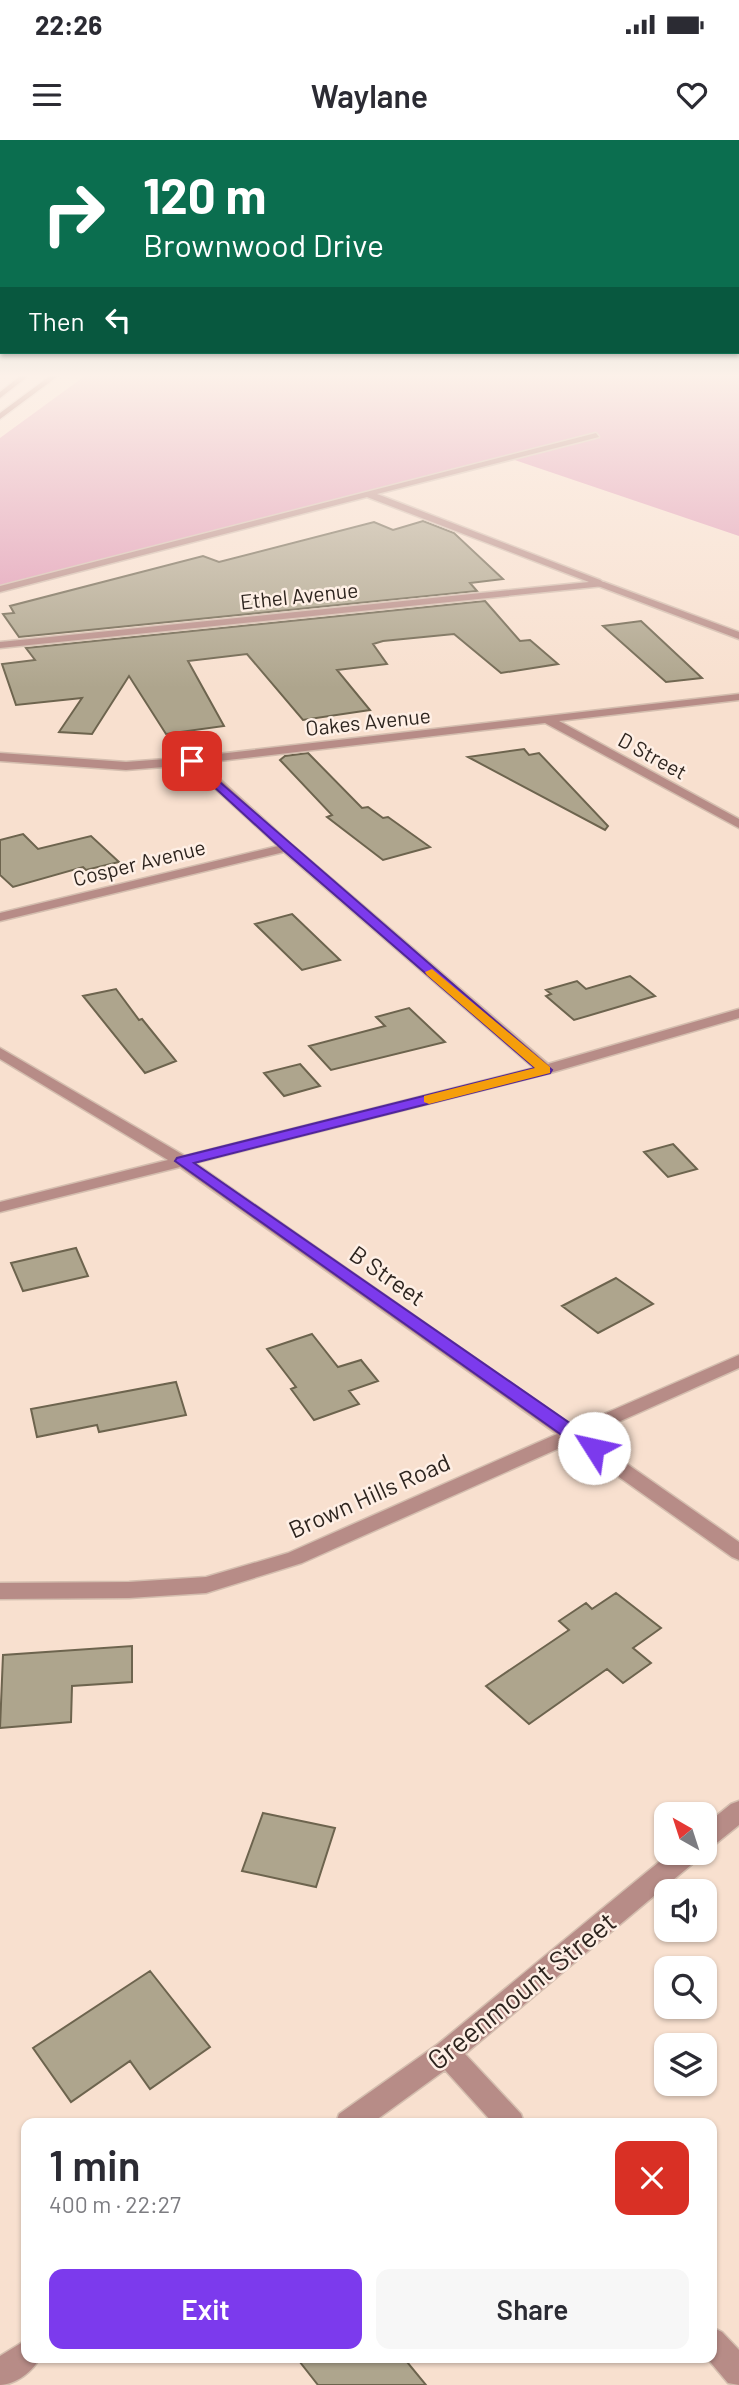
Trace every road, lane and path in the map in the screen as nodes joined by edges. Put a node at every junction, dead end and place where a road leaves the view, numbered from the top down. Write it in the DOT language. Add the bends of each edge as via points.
graph roads {
  1 [pos="423,478"];
  2 [pos="365,492"];
  3 [pos="601,583"];
  4 [pos="0,589"];
  5 [pos="739,636"];
  6 [pos="0,645"];
  7 [pos="739,697"];
  8 [pos="548,720"];
  9 [pos="0,757"];
  10 [pos="192,761"];
  11 [pos="739,824"];
  12 [pos="287,848"];
  13 [pos="0,917"];
  14 [pos="739,1013"];
  15 [pos="0,1053"];
  16 [pos="545,1070"];
  17 [pos="182,1161"];
  18 [pos="0,1207"];
  19 [pos="739,1361"];
  20 [pos="573,1433"];
  21 [pos="739,1552"];
  22 [pos="0,1591"];
  23 [pos="739,1811"];
  24 [pos="718,1828"];
  25 [pos="672,1866"];
  26 [pos="447,2053"];
  27 [pos="356,2118"];
  28 [pos="506,2118"];
  29 [pos="717,2348"];
  30 [pos="21,2359"];
  31 [pos="739,2372"];
  32 [pos="0,2374"];
  1 -- 2 [label="street"];
  2 -- 3 [label="street"];
  2 -- 4 [label="street"];
  3 -- 5 [label="street"];
  3 -- 6 [label="street, Ethel Avenue"];
  7 -- 8 [label="street, Oakes Avenue"];
  8 -- 10 [label="street, Oakes Avenue"];
  8 -- 11 [label="street, D Street"];
  9 -- 10 [label="street, Oakes Avenue" via="126,766"];
  10 -- 12 [label="street"];
  12 -- 13 [label="street, Cosper Avenue"];
  12 -- 16 [label="street"];
  14 -- 16 [label="street"];
  15 -- 17 [label="street, B Street"];
  16 -- 17 [label="street"];
  17 -- 18 [label="street"];
  17 -- 20 [label="street, B Street"];
  19 -- 20 [label="street, Brown Hills Road"];
  20 -- 21 [label="street, B Street"];
  20 -- 22 [label="street, Brown Hills Road" via="295,1558 206,1585"];
  23 -- 24 [label="street"];
  25 -- 26 [label="street, Greenmount Street"];
  26 -- 27 [label="street, Greenmount Street"];
  26 -- 28 [label="street"];
  29 -- 31 [label="street"];
  30 -- 32 [label="street"];
}
